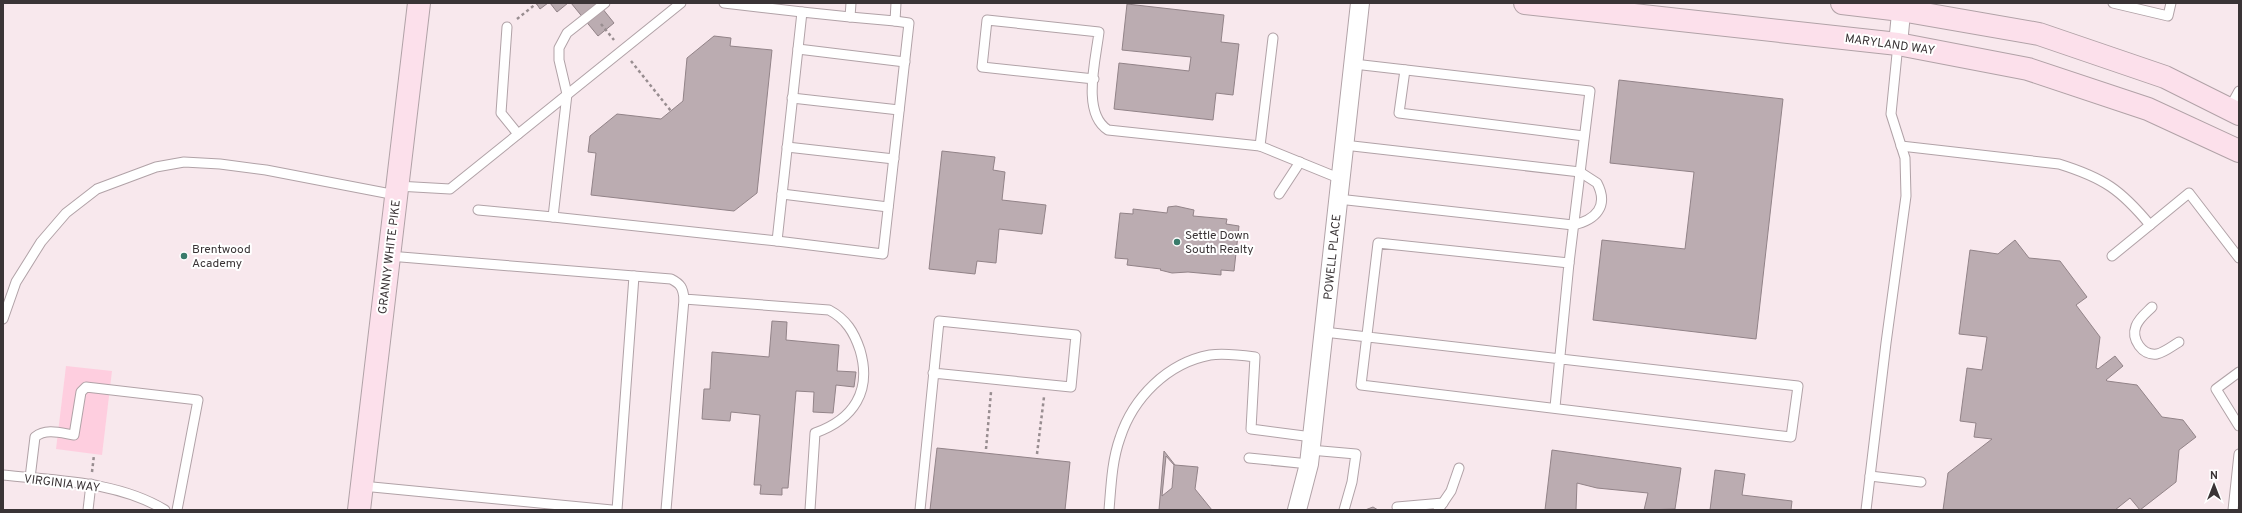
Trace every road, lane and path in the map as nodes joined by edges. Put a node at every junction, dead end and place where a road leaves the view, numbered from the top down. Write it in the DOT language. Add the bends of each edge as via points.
graph roads {
  1 [pos="419,3"];
  2 [pos="537,3"];
  3 [pos="605,3"];
  4 [pos="681,3"];
  5 [pos="724,3"];
  6 [pos="851,3"];
  7 [pos="896,3"];
  8 [pos="1360,3"];
  9 [pos="1525,3"];
  10 [pos="1842,3"];
  11 [pos="2113,3"];
  12 [pos="2171,3"];
  13 [pos="1902,6"];
  14 [pos="802,12"];
  15 [pos="850,17"];
  16 [pos="894,21"];
  17 [pos="507,27"];
  18 [pos="1273,38"];
  19 [pos="1898,44"];
  20 [pos="798,49"];
  21 [pos="905,62"];
  22 [pos="1354,64"];
  23 [pos="1405,70"];
  24 [pos="1094,79"];
  25 [pos="567,94"];
  26 [pos="792,98"];
  27 [pos="2236,105"];
  28 [pos="899,110"];
  29 [pos="518,134"];
  30 [pos="1584,136"];
  31 [pos="1344,145"];
  32 [pos="1260,146"];
  33 [pos="1901,146"];
  34 [pos="787,147"];
  35 [pos="2239,151"];
  36 [pos="894,159"];
  37 [pos="1300,162"];
  38 [pos="1580,172"];
  39 [pos="1340,180"];
  40 [pos="397,191"];
  41 [pos="782,194"];
  42 [pos="1279,194"];
  43 [pos="1338,199"];
  44 [pos="888,206"];
  45 [pos="478,210"];
  46 [pos="554,217"];
  47 [pos="1573,225"];
  48 [pos="2150,225"];
  49 [pos="777,241"];
  50 [pos="389,256"];
  51 [pos="2112,256"];
  52 [pos="2239,258"];
  53 [pos="1569,263"];
  54 [pos="634,276"];
  55 [pos="7,299"];
  56 [pos="684,299"];
  57 [pos="2152,307"];
  58 [pos="3,319"];
  59 [pos="1324,332"];
  60 [pos="1366,337"];
  61 [pos="2179,342"];
  62 [pos="1560,359"];
  63 [pos="2239,372"];
  64 [pos="933,373"];
  65 [pos="992,379"];
  66 [pos="1045,385"];
  67 [pos="1555,407"];
  68 [pos="2239,426"];
  69 [pos="986,449"];
  70 [pos="1310,450"];
  71 [pos="1037,454"];
  72 [pos="2239,454"];
  73 [pos="1249,458"];
  74 [pos="1459,468"];
  75 [pos="3,475"];
  76 [pos="1870,476"];
  77 [pos="30,478"];
  78 [pos="1920,482"];
  79 [pos="90,484"];
  80 [pos="362,486"];
  81 [pos="1397,507"];
  82 [pos="1440,507"];
  83 [pos="88,510"];
  84 [pos="165,510"];
  85 [pos="177,510"];
  86 [pos="359,510"];
  87 [pos="612,510"];
  88 [pos="617,510"];
  89 [pos="666,510"];
  90 [pos="810,510"];
  91 [pos="920,510"];
  92 [pos="1109,510"];
  93 [pos="1297,510"];
  94 [pos="1344,510"];
  95 [pos="1866,510"];
  96 [pos="2233,510"];
  1 -- 40 [label="main road, GRANNY WHITE PIKE"];
  2 -- 17 [label="path"];
  3 -- 25 [label="lane" via="561,40 559,60"];
  4 -- 25 [label="lane"];
  5 -- 14 [label="lane"];
  6 -- 15 [label="lane"];
  7 -- 16 [label="lane"];
  8 -- 22 [label="street, POWELL PLACE"];
  9 -- 19 [label="main road, MARYLAND WAY"];
  10 -- 13 [label="main road"];
  11 -- 12 [label="lane" via="2168,16"];
  13 -- 19 [label="street"];
  13 -- 27 [label="main road" via="2039,34 2165,77"];
  14 -- 15 [label="lane"];
  14 -- 20 [label="lane"];
  15 -- 16 [label="lane"];
  16 -- 21 [label="lane" via="909,23"];
  17 -- 29 [label="lane" via="501,113"];
  18 -- 32 [label="lane"];
  19 -- 33 [label="lane" via="1891,105 1893,124"];
  19 -- 35 [label="main road, MARYLAND WAY" via="2028,69 2148,109"];
  20 -- 21 [label="lane"];
  20 -- 26 [label="lane"];
  21 -- 28 [label="lane"];
  22 -- 23 [label="lane"];
  22 -- 31 [label="street, POWELL PLACE"];
  23 -- 30 [label="lane" via="1399,113"];
  23 -- 30 [label="lane" via="1590,91"];
  24 -- 24 [label="lane" via="1099,32 987,20 982,67"];
  24 -- 32 [label="lane" via="1093,108 1096,118 1108,130"];
  25 -- 29 [label="lane"];
  25 -- 46 [label="lane"];
  26 -- 28 [label="lane"];
  26 -- 34 [label="lane"];
  28 -- 36 [label="lane"];
  29 -- 40 [label="lane" via="450,190"];
  30 -- 38 [label="lane"];
  31 -- 38 [label="lane"];
  31 -- 39 [label="street, POWELL PLACE"];
  32 -- 37 [label="lane"];
  33 -- 48 [label="lane" via="2059,164 2079,170 2108,183"];
  33 -- 76 [label="lane" via="1907,170 1906,196"];
  34 -- 36 [label="lane"];
  34 -- 41 [label="lane"];
  36 -- 44 [label="lane"];
  37 -- 39 [label="lane"];
  37 -- 42 [label="lane"];
  38 -- 47 [label="lane"];
  38 -- 47 [label="lane" via="1597,183 1600,190 1600,206 1592,219"];
  39 -- 43 [label="street, POWELL PLACE"];
  40 -- 50 [label="main road, GRANNY WHITE PIKE"];
  40 -- 55 [label="lane" via="220,164 184,162 156,166 97,190 66,213 41,242"];
  41 -- 44 [label="lane"];
  41 -- 49 [label="lane"];
  43 -- 47 [label="lane"];
  43 -- 59 [label="street, POWELL PLACE"];
  44 -- 49 [label="lane" via="883,254"];
  45 -- 46 [label="lane"];
  46 -- 49 [label="lane"];
  47 -- 53 [label="lane"];
  48 -- 51 [label="lane"];
  48 -- 52 [label="lane" via="2189,193"];
  50 -- 54 [label="lane"];
  50 -- 80 [label="main road, GRANNY WHITE PIKE"];
  53 -- 60 [label="lane" via="1378,243"];
  53 -- 62 [label="lane"];
  54 -- 56 [label="lane" via="675,281 683,289"];
  54 -- 88 [label="lane"];
  55 -- 58 [label="lane"];
  56 -- 89 [label="lane"];
  56 -- 90 [label="lane" via="829,310 842,318 854,334 864,369 861,393 851,411 829,428 815,433"];
  57 -- 61 [label="lane" via="2136,324 2134,330 2137,343 2145,352 2156,354"];
  59 -- 60 [label="lane"];
  59 -- 70 [label="street, POWELL PLACE"];
  60 -- 62 [label="lane"];
  60 -- 67 [label="lane" via="1361,385"];
  62 -- 67 [label="lane"];
  62 -- 67 [label="lane" via="1798,386 1791,437"];
  63 -- 68 [label="lane" via="2216,389"];
  64 -- 65 [label="lane"];
  64 -- 66 [label="lane" via="938,321 1076,335 1071,388"];
  64 -- 91 [label="lane"];
  65 -- 66 [label="lane"];
  65 -- 69 [label="path"];
  66 -- 71 [label="path"];
  70 -- 73 [label="lane"];
  70 -- 92 [label="lane" via="1251,429 1255,357 1229,354 1191,360 1147,390 1126,422 1119,439 1114,464"];
  70 -- 93 [label="street, POWELL PLACE"];
  70 -- 94 [label="lane" via="1356,454"];
  72 -- 96 [label="lane"];
  74 -- 82 [label="lane" via="1451,491"];
  75 -- 77 [label="lane, VIRGINIA WAY"];
  76 -- 78 [label="lane"];
  76 -- 95 [label="lane"];
  77 -- 79 [label="lane, VIRGINIA WAY"];
  77 -- 85 [label="lane" via="35,437 47,432 74,435 81,392 86,388 198,400"];
  79 -- 83 [label="lane"];
  79 -- 84 [label="lane, VIRGINIA WAY" via="146,499"];
  80 -- 86 [label="main road, GRANNY WHITE PIKE"];
  80 -- 87 [label="lane"];
  81 -- 82 [label="lane"];
}
